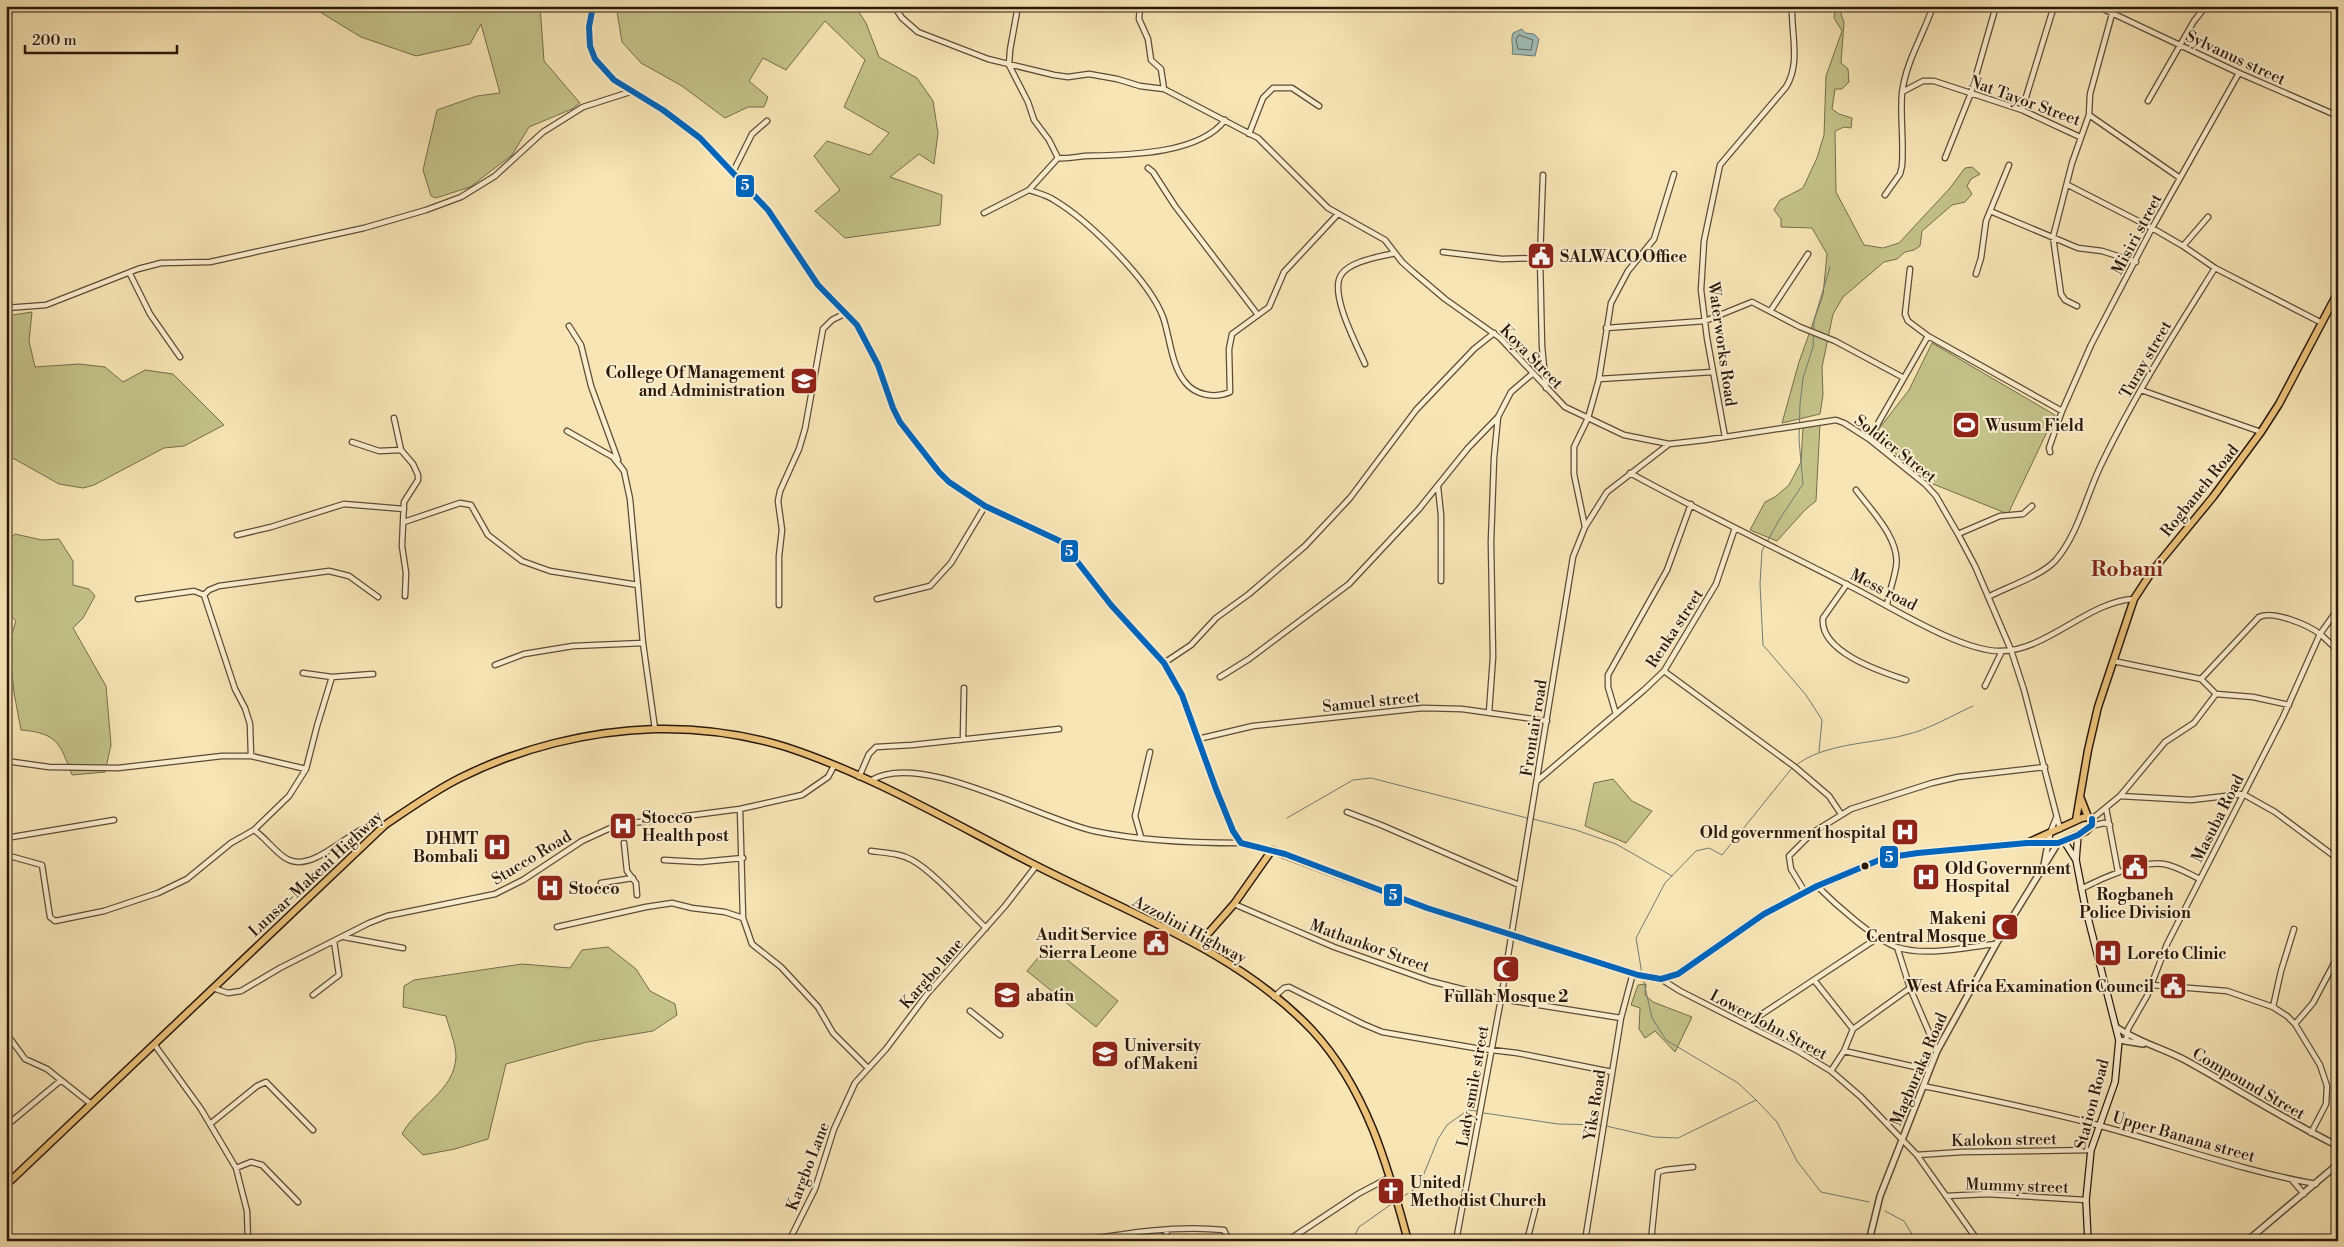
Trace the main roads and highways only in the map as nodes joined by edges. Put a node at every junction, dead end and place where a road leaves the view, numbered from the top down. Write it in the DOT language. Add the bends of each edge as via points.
graph roads {
  1 [pos="2338,292"];
  2 [pos="834,766"];
  3 [pos="2081,798"];
  4 [pos="2076,820"];
  5 [pos="2090,821"];
  6 [pos="2078,835"];
  7 [pos="2027,842"];
  8 [pos="2061,842"];
  9 [pos="2076,860"];
  10 [pos="1198,945"];
  11 [pos="6,1185"];
  12 [pos="1408,1241"];
  13 [pos="2088,1241"];
  1 -- 3 [label="main road, Rogbaneh Road" via="2261,432 2153,570 2134,600 2088,750"];
  2 -- 10 [label="main road, Azzolini Highway"];
  2 -- 11 [label="main road, Lunsar-Makeni Highway" via="785,747 739,736 655,729 575,739 512,756 458,779 385,825"];
  3 -- 4 [label="main road, Rogbaneh Road"];
  3 -- 5 [label="main road"];
  4 -- 5 [label="main road"];
  4 -- 7 [label="main road"];
  5 -- 6 [label="main road"];
  6 -- 8 [label="main road"];
  6 -- 9 [label="main road, Station Road"];
  7 -- 8 [label="main road"];
  7 -- 10 [label="main road" via="1896,856 1873,862 1805,892 1736,932 1678,974 1662,979 1635,974 1389,895 1272,850 1234,904"];
  8 -- 9 [label="main road, Station Road"];
  9 -- 13 [label="main road, Station Road" via="2119,1040 2115,1082 2091,1150 2086,1200"];
  10 -- 12 [label="main road, Azzolini Highway" via="1231,964 1274,997 1311,1029 1343,1070 1368,1117 1390,1177"];
}
